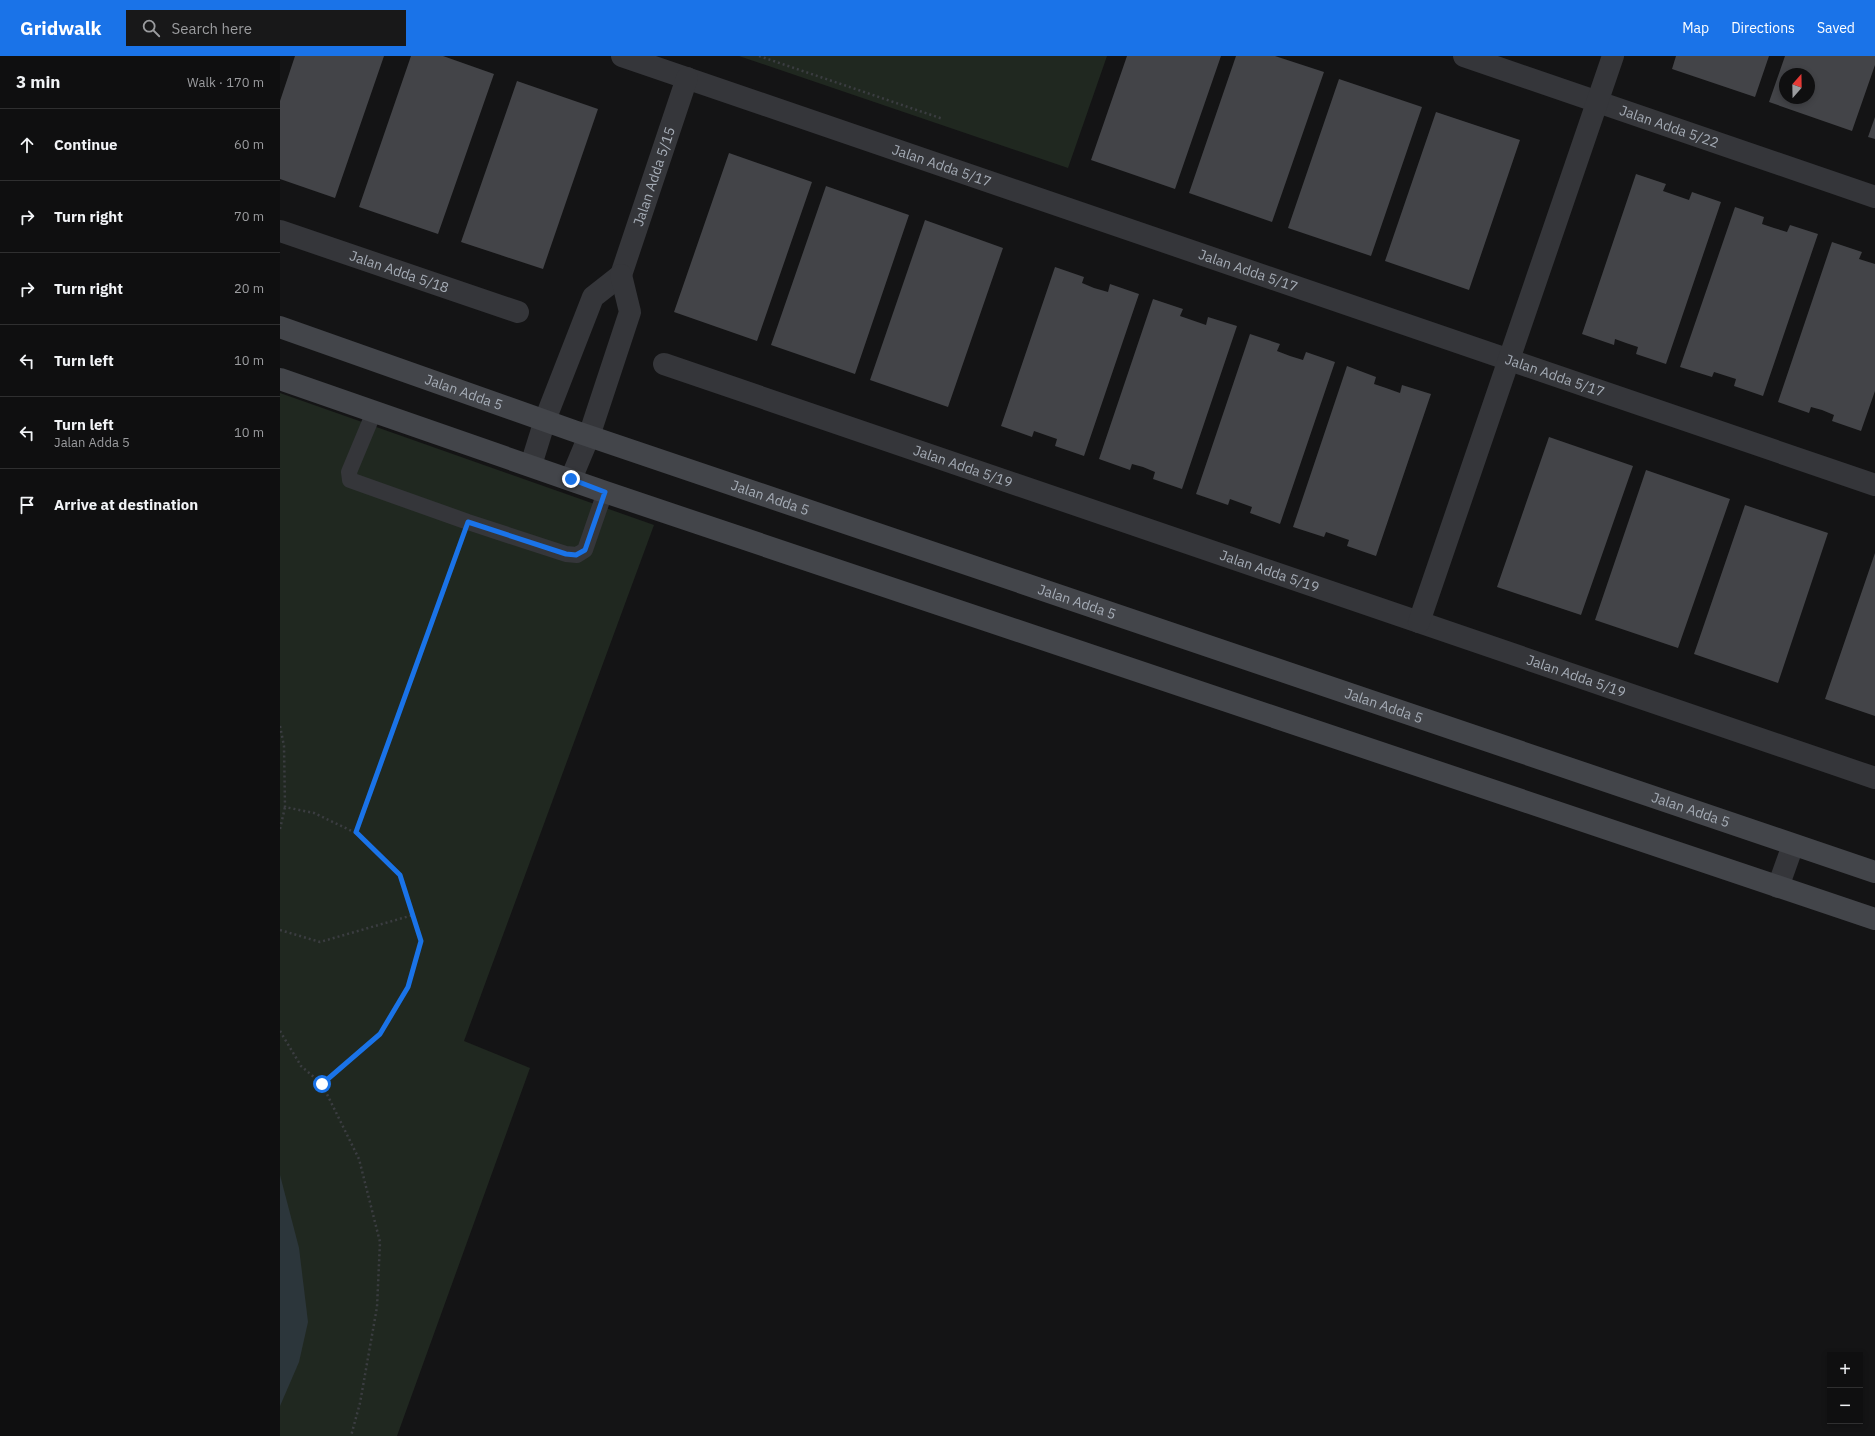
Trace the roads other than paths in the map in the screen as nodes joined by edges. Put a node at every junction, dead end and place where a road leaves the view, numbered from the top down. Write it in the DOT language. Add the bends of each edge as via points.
graph roads {
  1 [pos="622,56"];
  2 [pos="1464,56"];
  3 [pos="1613,56"];
  4 [pos="687,78"];
  5 [pos="1598,102"];
  6 [pos="1875,197"];
  7 [pos="280,231"];
  8 [pos="621,275"];
  9 [pos="518,312"];
  10 [pos="280,327"];
  11 [pos="1509,360"];
  12 [pos="664,364"];
  13 [pos="280,379"];
  14 [pos="374,412"];
  15 [pos="545,420"];
  16 [pos="589,436"];
  17 [pos="531,465"];
  18 [pos="571,479"];
  19 [pos="1875,485"];
  20 [pos="605,492"];
  21 [pos="1419,622"];
  22 [pos="1875,778"];
  23 [pos="1793,844"];
  24 [pos="1875,872"];
  25 [pos="1778,887"];
  26 [pos="1875,919"];
  1 -- 4 [label="street, Jalan Adda 5/17"];
  2 -- 5 [label="street, Jalan Adda 5/22"];
  3 -- 5 [label="street"];
  4 -- 8 [label="street, Jalan Adda 5/15"];
  4 -- 11 [label="street, Jalan Adda 5/17"];
  5 -- 6 [label="street, Jalan Adda 5/22"];
  5 -- 11 [label="street"];
  7 -- 9 [label="street, Jalan Adda 5/18"];
  8 -- 15 [label="street" via="592,297"];
  8 -- 16 [label="street" via="630,312"];
  10 -- 15 [label="main road, Jalan Adda 5"];
  11 -- 19 [label="street, Jalan Adda 5/17"];
  11 -- 21 [label="street"];
  12 -- 21 [label="street, Jalan Adda 5/19"];
  13 -- 14 [label="main road"];
  14 -- 17 [label="main road"];
  14 -- 20 [label="lane" via="349,472 350,480 468,522 576,555 585,550"];
  15 -- 16 [label="main road, Jalan Adda 5"];
  15 -- 17 [label="street"];
  16 -- 18 [label="street"];
  16 -- 23 [label="main road, Jalan Adda 5"];
  17 -- 18 [label="main road"];
  18 -- 20 [label="main road"];
  20 -- 25 [label="main road"];
  21 -- 22 [label="street, Jalan Adda 5/19"];
  23 -- 24 [label="main road, Jalan Adda 5"];
  23 -- 25 [label="street"];
  25 -- 26 [label="main road"];
}
